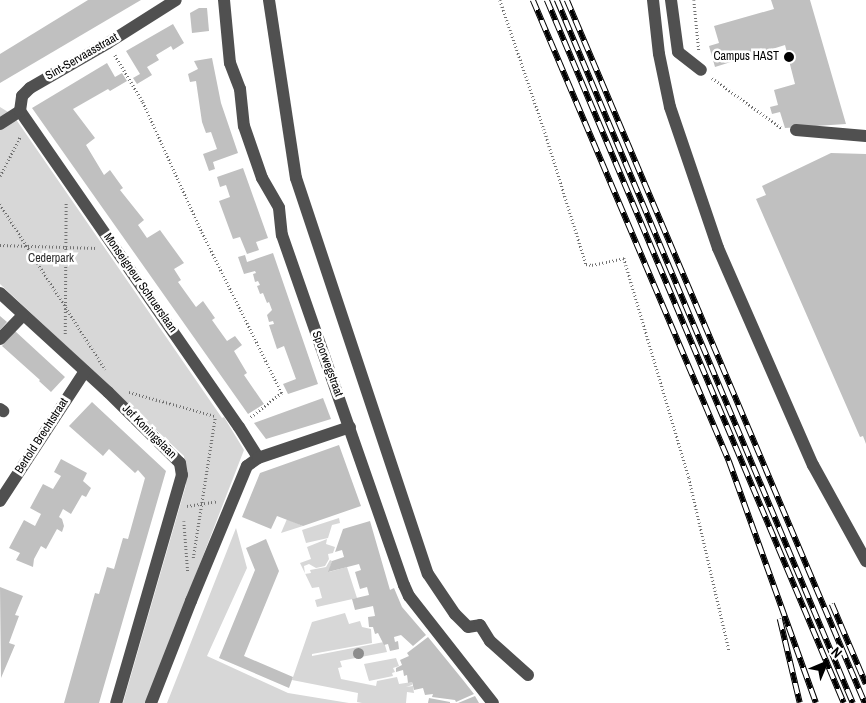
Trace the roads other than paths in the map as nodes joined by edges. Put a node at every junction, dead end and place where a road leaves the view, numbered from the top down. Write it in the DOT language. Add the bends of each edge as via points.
graph roads {
  1 [pos="176,0"];
  2 [pos="224,0"];
  3 [pos="269,0"];
  4 [pos="653,0"];
  5 [pos="671,0"];
  6 [pos="701,70"];
  7 [pos="21,113"];
  8 [pos="0,124"];
  9 [pos="796,130"];
  10 [pos="866,136"];
  11 [pos="0,293"];
  12 [pos="23,314"];
  13 [pos="0,339"];
  14 [pos="84,372"];
  15 [pos="350,427"];
  16 [pos="258,458"];
  17 [pos="0,501"];
  18 [pos="866,561"];
  19 [pos="528,675"];
  20 [pos="116,703"];
  21 [pos="151,703"];
  22 [pos="493,703"];
  1 -- 7 [label="street, Sint-Servaasstraat" via="30,88 22,96"];
  2 -- 15 [label="street, Spoorwegstraat" via="230,62 240,89 244,126 262,178 279,208 282,235"];
  3 -- 19 [label="street" via="296,178 428,574 455,614 468,627 480,625 490,641"];
  4 -- 18 [label="street" via="659,54 670,107 718,248 814,465"];
  5 -- 6 [label="street" via="678,52"];
  7 -- 8 [label="street"];
  7 -- 16 [label="street, Monseigneur Schruerslaan"];
  9 -- 10 [label="street"];
  11 -- 12 [label="street, Jef Koningslaan"];
  12 -- 13 [label="street"];
  12 -- 14 [label="street, Jef Koningslaan"];
  14 -- 17 [label="street, Bertold Brechtstraat"];
  14 -- 20 [label="street, Jef Koningslaan" via="180,463 182,474 178,507"];
  15 -- 16 [label="street"];
  15 -- 22 [label="street, Spoorwegstraat" via="409,596"];
  16 -- 21 [label="street" via="247,466 237,488"];
}
